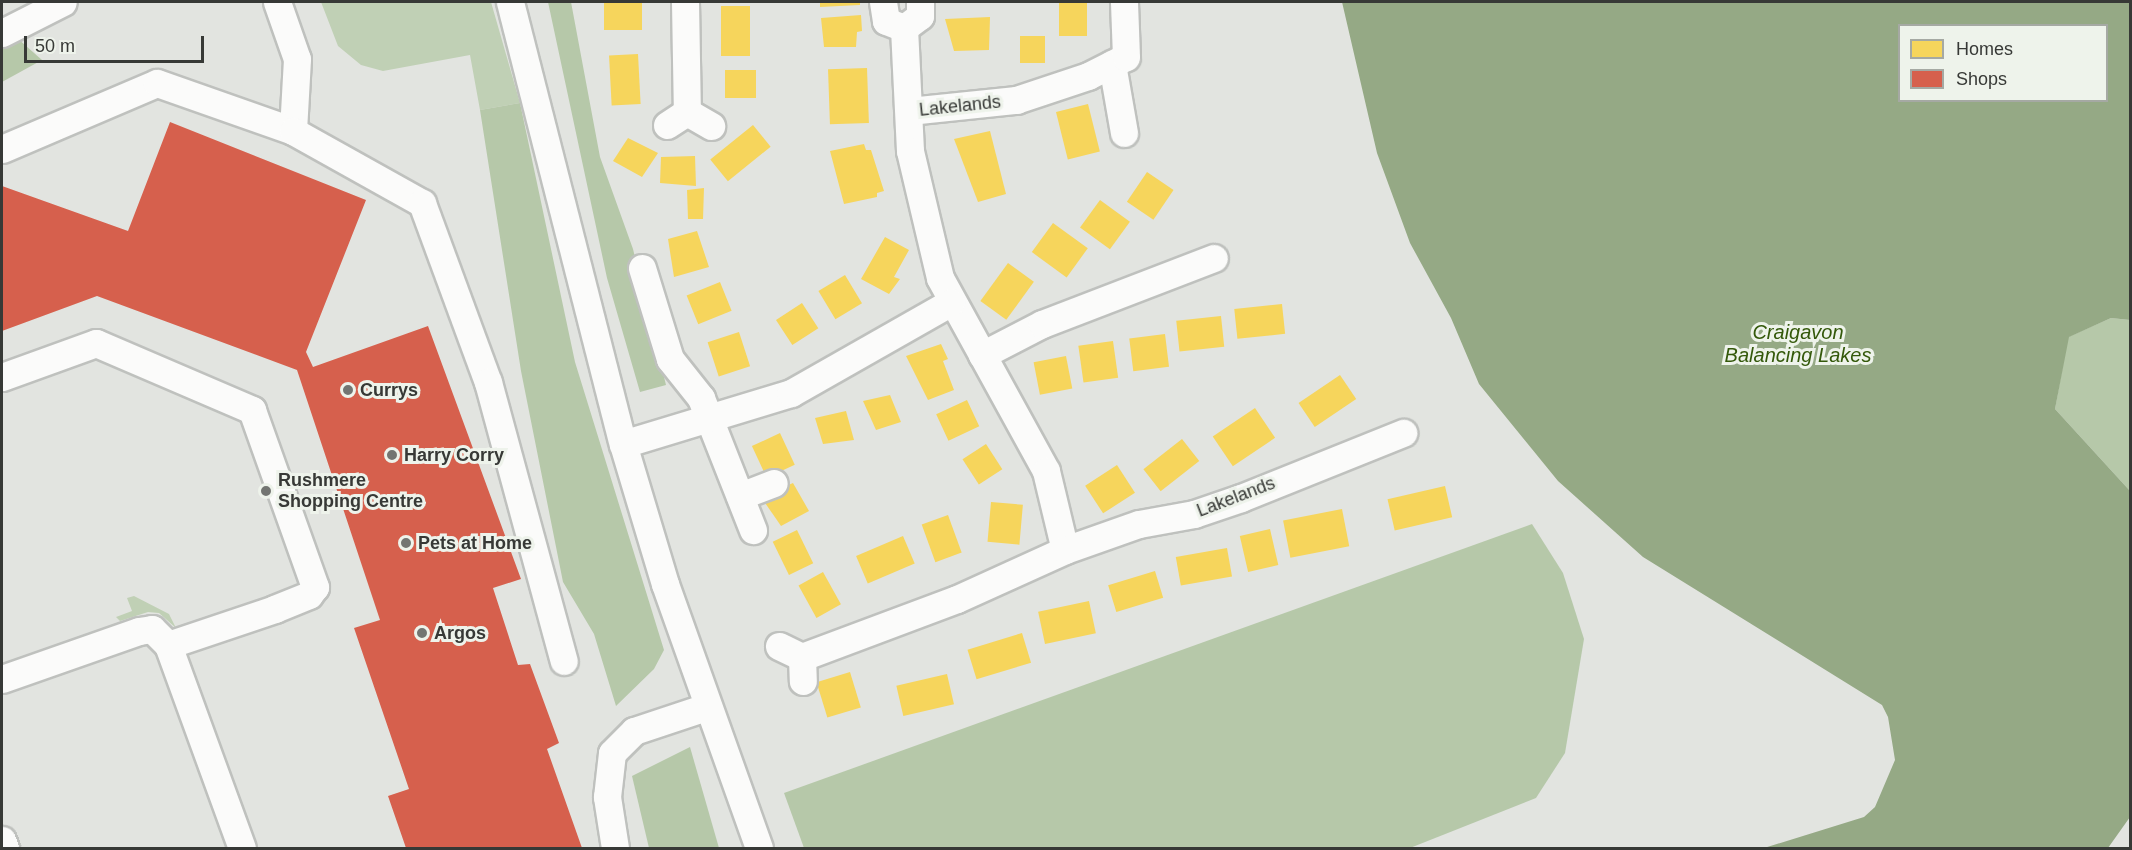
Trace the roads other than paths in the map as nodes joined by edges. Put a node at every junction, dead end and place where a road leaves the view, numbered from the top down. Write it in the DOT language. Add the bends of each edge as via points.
graph roads {
  1 [pos="278,2"];
  2 [pos="510,2"];
  3 [pos="685,2"];
  4 [pos="883,2"];
  5 [pos="920,2"];
  6 [pos="1124,2"];
  7 [pos="58,4"];
  8 [pos="904,28"];
  9 [pos="9,29"];
  10 [pos="1112,64"];
  11 [pos="909,111"];
  12 [pos="711,126"];
  13 [pos="293,131"];
  14 [pos="1124,133"];
  15 [pos="2,148"];
  16 [pos="1214,258"];
  17 [pos="642,267"];
  18 [pos="951,302"];
  19 [pos="982,355"];
  20 [pos="2,377"];
  21 [pos="711,419"];
  22 [pos="1403,434"];
  23 [pos="623,444"];
  24 [pos="774,483"];
  25 [pos="740,496"];
  26 [pos="753,531"];
  27 [pos="1065,550"];
  28 [pos="168,645"];
  29 [pos="564,661"];
  30 [pos="795,662"];
  31 [pos="2,679"];
  32 [pos="706,707"];
  33 [pos="2,840"];
  34 [pos="5,849"];
  35 [pos="242,849"];
  36 [pos="615,849"];
  37 [pos="759,849"];
  1 -- 13 [label="street" via="297,60"];
  2 -- 23 [label="street"];
  3 -- 12 [label="street" via="677,119"];
  4 -- 8 [label="street" via="886,21"];
  5 -- 8 [label="street" via="920,16"];
  6 -- 10 [label="street" via="1126,57"];
  7 -- 9 [label="street"];
  8 -- 11 [label="street, Lakelands"];
  10 -- 11 [label="street, Lakelands" via="1016,100"];
  10 -- 14 [label="street"];
  11 -- 18 [label="street, Lakelands" via="910,151 940,278"];
  13 -- 15 [label="street" via="157,83"];
  13 -- 29 [label="street" via="423,204 488,381"];
  16 -- 19 [label="street" via="1042,324"];
  17 -- 21 [label="street" via="670,359 701,398"];
  18 -- 19 [label="street, Lakelands"];
  18 -- 21 [label="street" via="791,393"];
  19 -- 27 [label="street, Lakelands" via="1046,471"];
  20 -- 28 [label="street" via="96,343 252,410 315,587 309,595 275,609"];
  21 -- 23 [label="street"];
  21 -- 25 [label="street"];
  22 -- 27 [label="street, Lakelands" via="1241,498 1194,514 1139,524"];
  23 -- 32 [label="street"];
  24 -- 25 [label="street"];
  25 -- 26 [label="street"];
  27 -- 30 [label="street, Lakelands" via="957,599"];
  28 -- 31 [label="street" via="152,629 139,631"];
  28 -- 35 [label="street"];
  32 -- 36 [label="street" via="634,731 612,753 607,796"];
  32 -- 37 [label="street"];
  33 -- 34 [label="street"];
}
